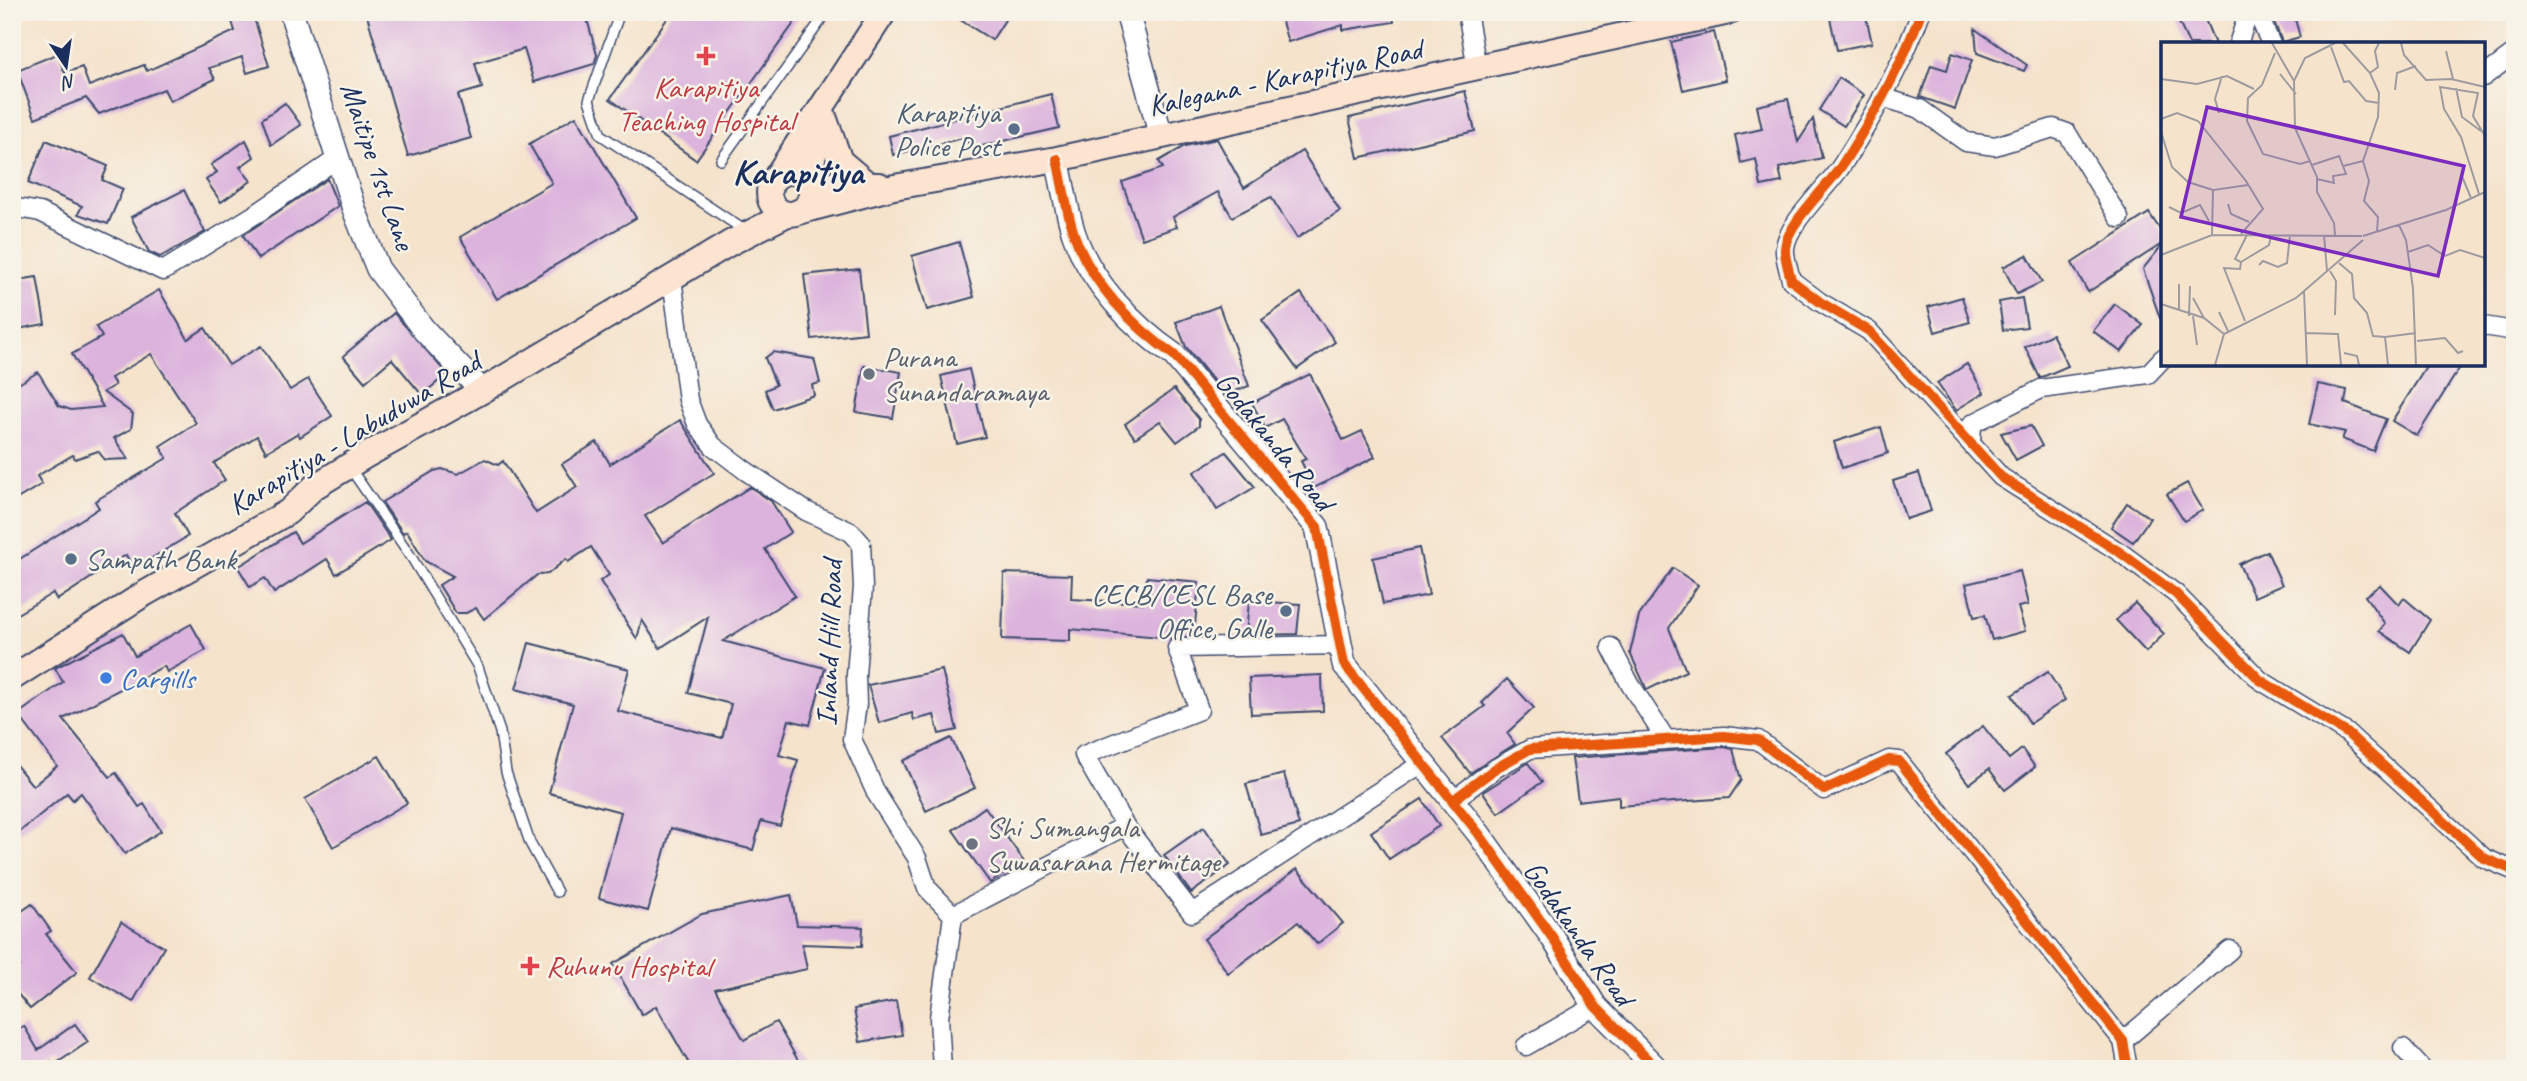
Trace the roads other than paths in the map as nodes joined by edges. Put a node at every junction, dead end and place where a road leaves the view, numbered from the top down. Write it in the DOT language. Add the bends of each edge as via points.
graph roads {
  1 [pos="291,12"];
  2 [pos="620,12"];
  3 [pos="827,12"];
  4 [pos="884,12"];
  5 [pos="1127,12"];
  6 [pos="1467,12"];
  7 [pos="1730,12"];
  8 [pos="1921,12"];
  9 [pos="2249,12"];
  10 [pos="2257,12"];
  11 [pos="1652,21"];
  12 [pos="2239,42"];
  13 [pos="2270,42"];
  14 [pos="2515,53"];
  15 [pos="1477,68"];
  16 [pos="2485,76"];
  17 [pos="1882,97"];
  18 [pos="825,107"];
  19 [pos="1161,136"];
  20 [pos="338,158"];
  21 [pos="1057,159"];
  22 [pos="721,160"];
  23 [pos="808,182"];
  24 [pos="773,183"];
  25 [pos="866,183"];
  26 [pos="894,187"];
  27 [pos="12,207"];
  28 [pos="793,213"];
  29 [pos="2119,218"];
  30 [pos="735,235"];
  31 [pos="672,278"];
  32 [pos="2485,326"];
  33 [pos="2515,331"];
  34 [pos="2161,360"];
  35 [pos="482,391"];
  36 [pos="1971,443"];
  37 [pos="349,466"];
  38 [pos="1342,645"];
  39 [pos="1611,647"];
  40 [pos="12,678"];
  41 [pos="1665,738"];
  42 [pos="1421,764"];
  43 [pos="1452,801"];
  44 [pos="1125,826"];
  45 [pos="2515,871"];
  46 [pos="557,892"];
  47 [pos="953,915"];
  48 [pos="2230,950"];
  49 [pos="1595,1006"];
  50 [pos="2123,1041"];
  51 [pos="1526,1046"];
  52 [pos="2403,1048"];
  53 [pos="942,1069"];
  54 [pos="1657,1069"];
  55 [pos="2128,1069"];
  56 [pos="2422,1069"];
  1 -- 20 [label="street, Maitipe 1st Lane"];
  2 -- 30 [label="lane" via="589,100 601,135"];
  3 -- 22 [label="lane"];
  4 -- 18 [label="main road, Karapitiya - Labuduwa Road"];
  5 -- 19 [label="street"];
  6 -- 15 [label="street"];
  7 -- 11 [label="main road, Kalegana - Karapitiya Road"];
  8 -- 17 [label="street" via="1909,48"];
  9 -- 12 [label="street"];
  10 -- 13 [label="street"];
  11 -- 15 [label="main road, Kalegana - Karapitiya Road"];
  14 -- 16 [label="street"];
  15 -- 19 [label="main road, Kalegana - Karapitiya Road"];
  17 -- 29 [label="street" via="1920,109 1966,142 1995,146 2053,128 2067,133"];
  17 -- 36 [label="street" via="1841,167 1792,230 1784,248 1791,280 1869,331"];
  18 -- 23 [label="main road"];
  18 -- 24 [label="main road, Karapitiya - Labuduwa Road"];
  18 -- 25 [label="main road" via="840,161"];
  19 -- 21 [label="main road, Kalegana - Karapitiya Road"];
  20 -- 27 [label="street" via="163,271 40,212"];
  20 -- 35 [label="street, Maitipe 1st Lane" via="378,268 424,330"];
  21 -- 26 [label="main road, Kalegana - Karapitiya Road"];
  21 -- 38 [label="street, Godakanda Road" via="1074,235 1090,271 1126,313 1174,355 1317,527"];
  23 -- 24 [label="main road" via="794,172"];
  23 -- 25 [label="main road, Kalegana - Karapitiya Road"];
  23 -- 28 [label="main road" via="810,200"];
  24 -- 28 [label="main road" via="774,208"];
  24 -- 30 [label="main road, Karapitiya - Labuduwa Road"];
  25 -- 26 [label="main road, Kalegana - Karapitiya Road"];
  26 -- 28 [label="main road, Kalegana - Karapitiya Road"];
  28 -- 30 [label="main road, Karapitiya - Labuduwa Road"];
  30 -- 31 [label="main road, Karapitiya - Labuduwa Road"];
  31 -- 35 [label="main road, Karapitiya - Labuduwa Road"];
  31 -- 47 [label="street, Inland Hill Road" via="688,400 697,424 713,446 746,471 806,511 851,532 861,543 863,587 852,739 876,793 918,858 927,888"];
  32 -- 33 [label="street"];
  34 -- 36 [label="street" via="2147,374 2041,388 1972,424"];
  35 -- 37 [label="main road, Karapitiya - Labuduwa Road"];
  36 -- 45 [label="street" via="2001,477 2122,553 2176,594 2260,680 2347,733 2484,858"];
  37 -- 40 [label="main road, Karapitiya - Labuduwa Road" via="314,487 288,512 144,594"];
  37 -- 46 [label="lane" via="478,667 530,843"];
  38 -- 42 [label="street, Godakanda Road" via="1344,664"];
  38 -- 44 [label="street" via="1177,648 1199,710 1084,755"];
  39 -- 41 [label="street"];
  41 -- 43 [label="street" via="1530,749"];
  41 -- 50 [label="street" via="1758,740 1824,790 1889,760 1899,761"];
  42 -- 43 [label="street, Godakanda Road"];
  42 -- 44 [label="street" via="1192,912"];
  43 -- 49 [label="street, Godakanda Road" via="1552,937"];
  44 -- 47 [label="street"];
  47 -- 53 [label="street" via="939,1018"];
  48 -- 50 [label="street"];
  49 -- 51 [label="street"];
  49 -- 54 [label="street, Godakanda Road"];
  50 -- 55 [label="street"];
  52 -- 56 [label="street"];
}
